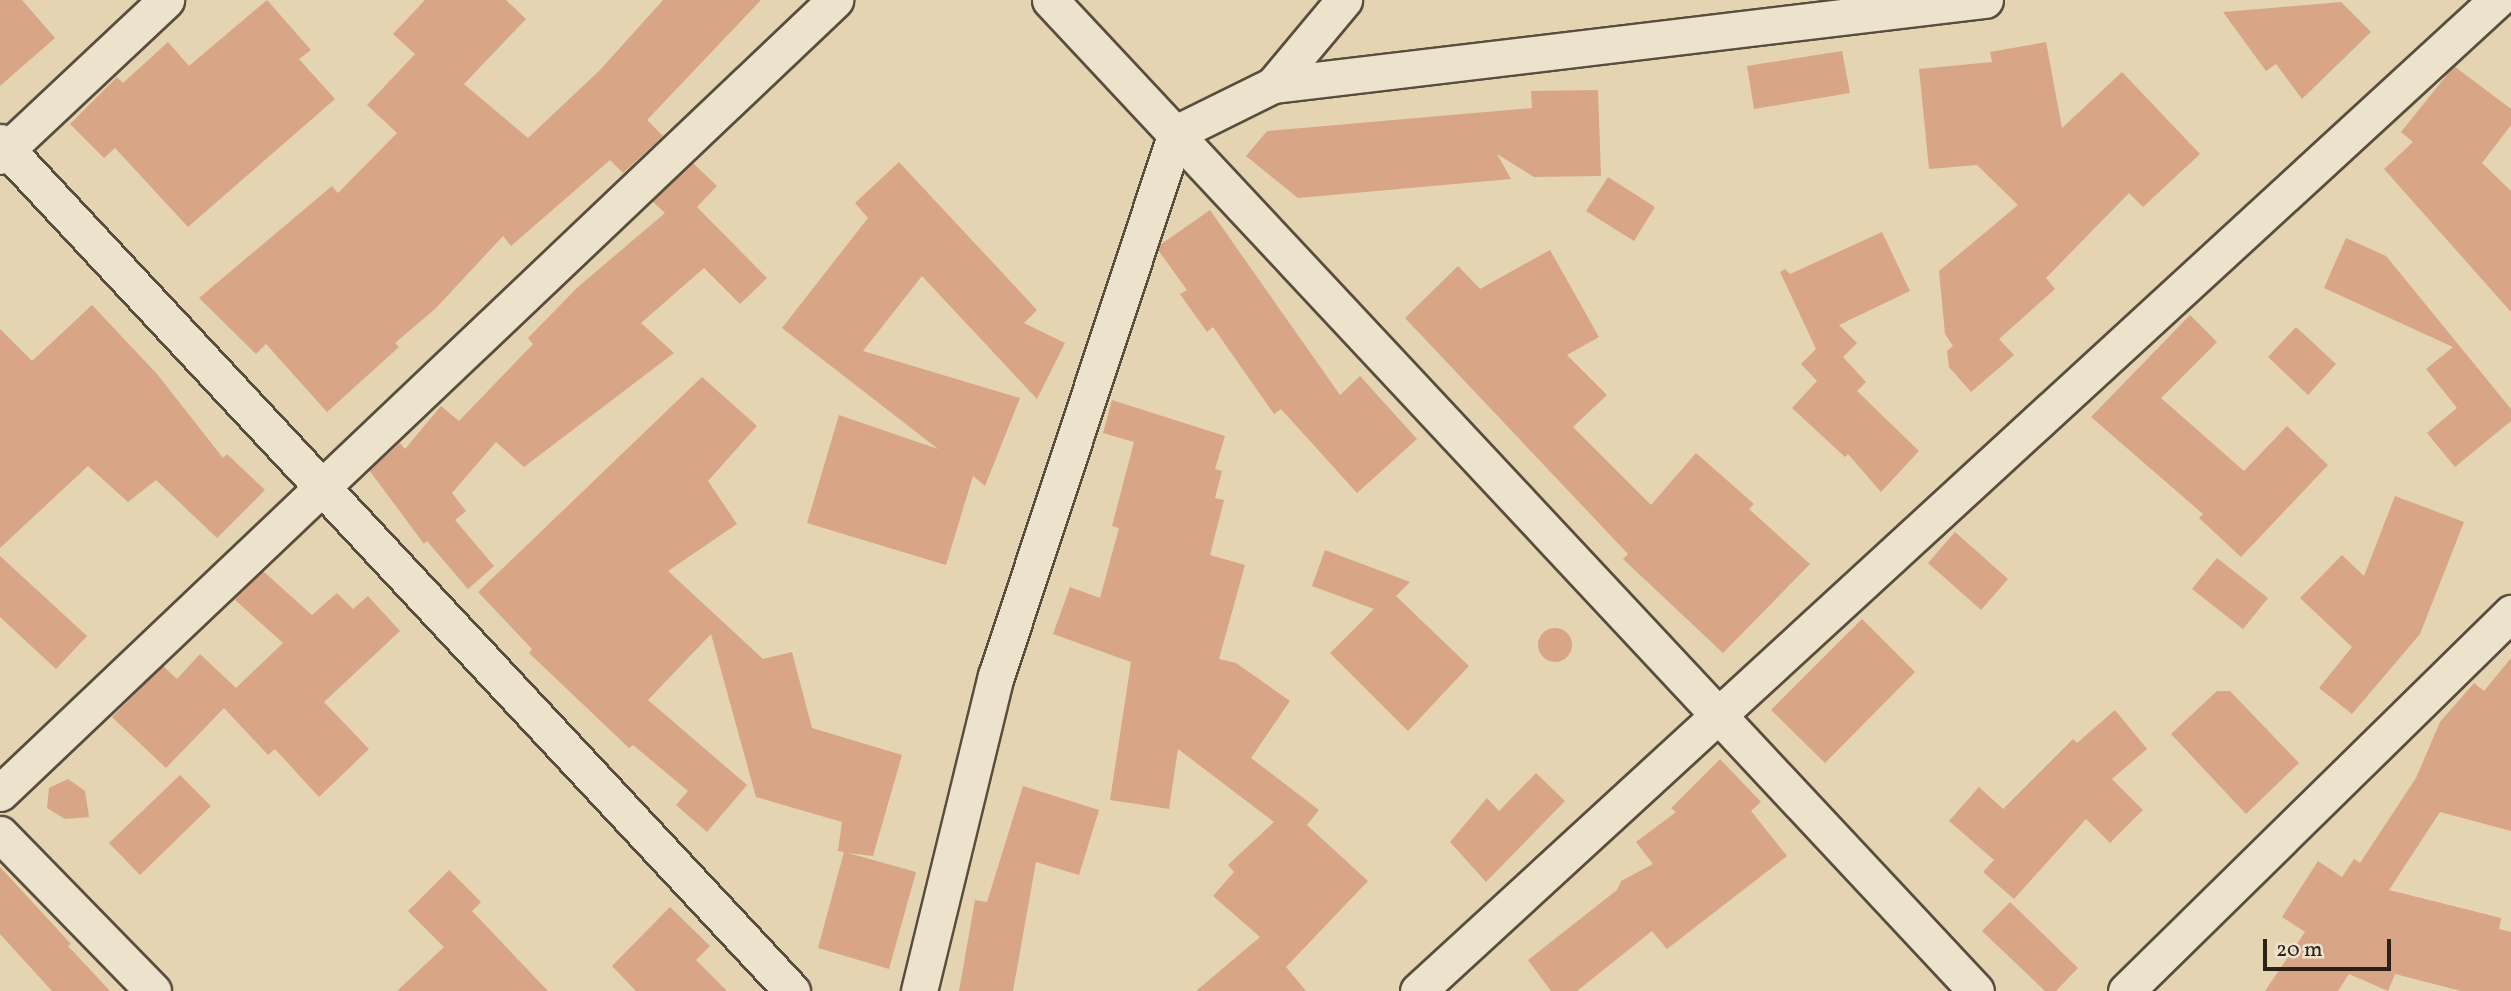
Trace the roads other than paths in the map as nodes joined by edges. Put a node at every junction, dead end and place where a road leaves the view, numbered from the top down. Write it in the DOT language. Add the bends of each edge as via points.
graph roads {
  1 [pos="166,0"];
  2 [pos="835,0"];
  3 [pos="1050,0"];
  4 [pos="1344,0"];
  5 [pos="1985,0"];
  6 [pos="2499,0"];
  7 [pos="2511,13"];
  8 [pos="1273,85"];
  9 [pos="1176,133"];
  10 [pos="2,149"];
  11 [pos="324,485"];
  12 [pos="2511,613"];
  13 [pos="1719,712"];
  14 [pos="0,793"];
  15 [pos="0,834"];
  16 [pos="153,991"];
  17 [pos="792,991"];
  18 [pos="919,991"];
  19 [pos="1418,991"];
  20 [pos="1976,991"];
  21 [pos="2126,991"];
  1 -- 10 [label="street"];
  2 -- 11 [label="street"];
  3 -- 9 [label="street"];
  4 -- 8 [label="street"];
  5 -- 8 [label="street"];
  6 -- 7 [label="street"];
  6 -- 13 [label="street"];
  8 -- 9 [label="street"];
  9 -- 13 [label="street"];
  9 -- 18 [label="street" via="996,676"];
  10 -- 11 [label="street"];
  11 -- 14 [label="street"];
  11 -- 17 [label="street"];
  12 -- 21 [label="street"];
  13 -- 19 [label="street"];
  13 -- 20 [label="street"];
  15 -- 16 [label="street"];
}
